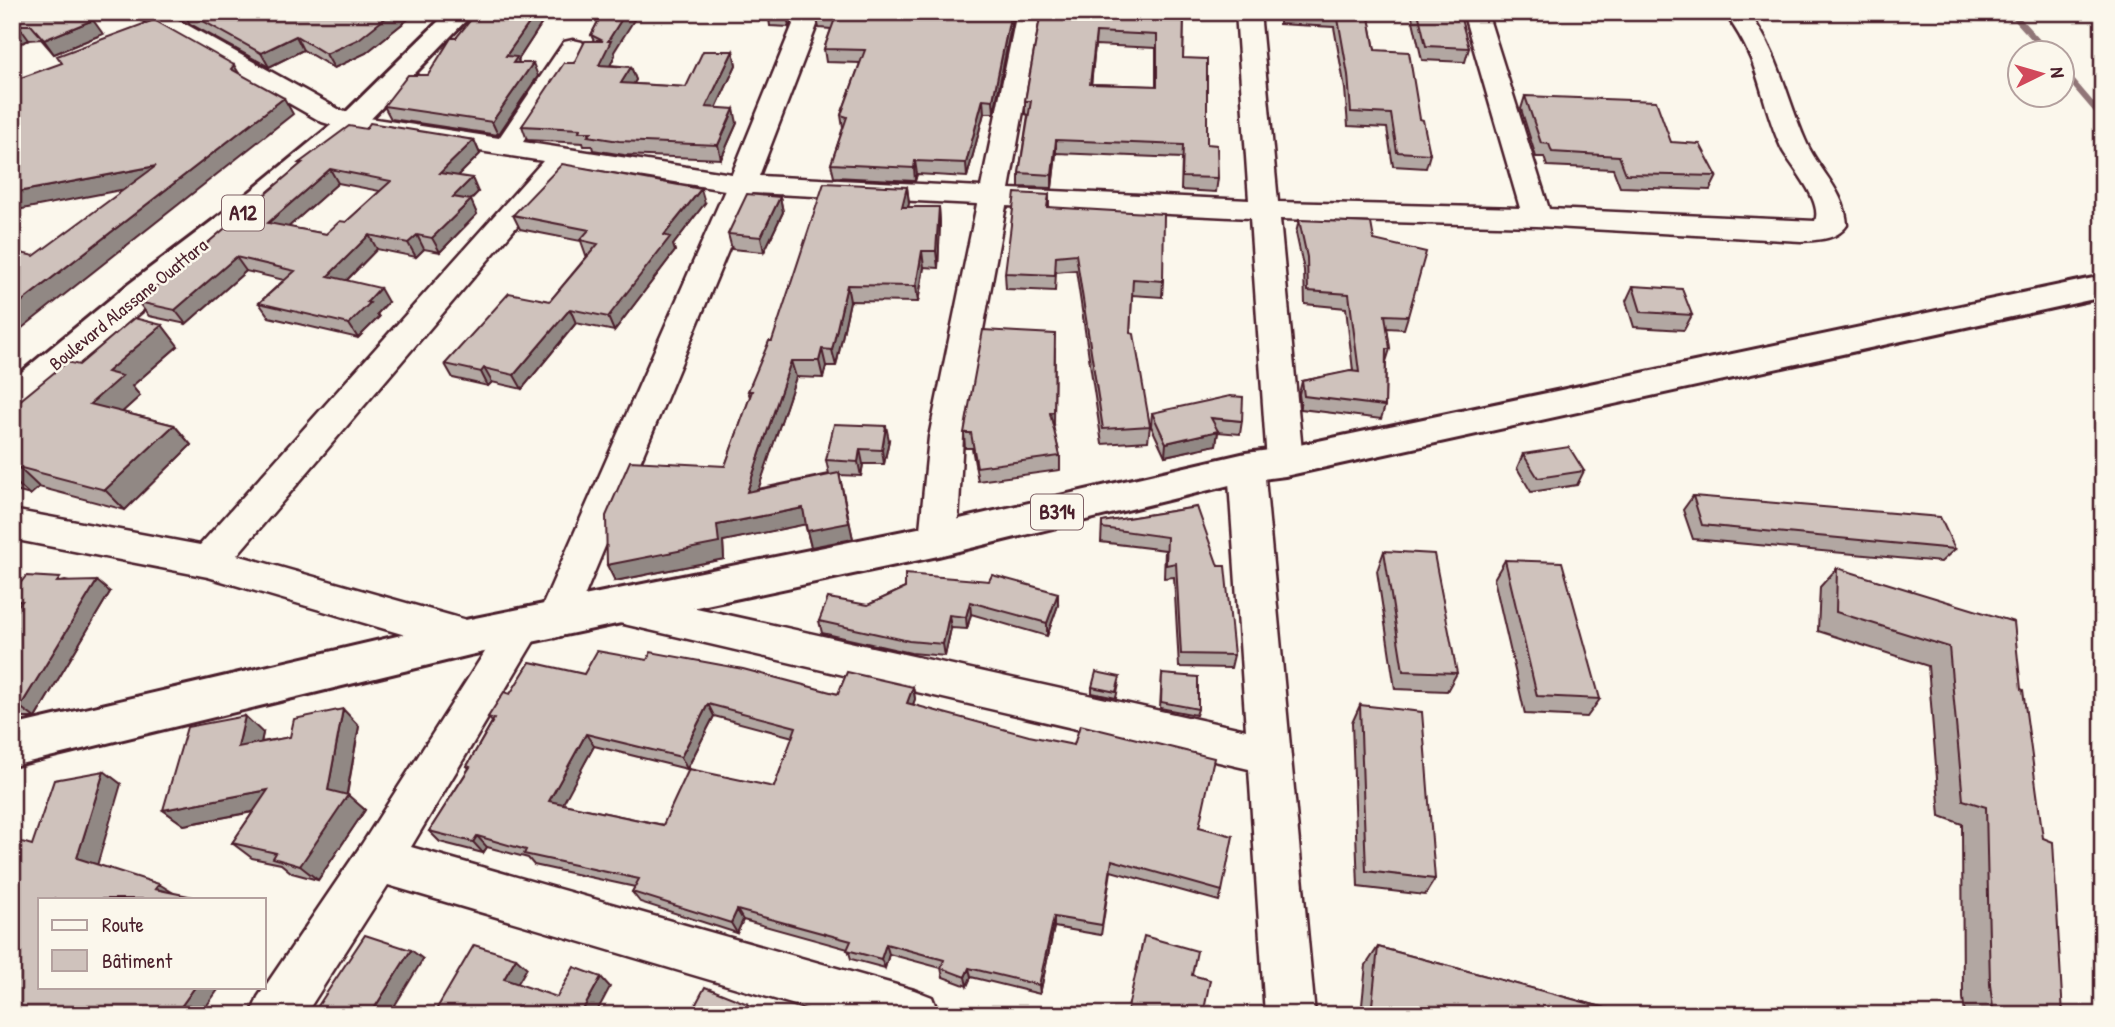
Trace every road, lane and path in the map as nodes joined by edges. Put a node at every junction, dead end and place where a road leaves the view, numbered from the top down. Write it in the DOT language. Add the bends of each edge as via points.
graph roads {
  1 [pos="436,12"];
  2 [pos="462,12"];
  3 [pos="810,12"];
  4 [pos="1029,12"];
  5 [pos="1248,12"];
  6 [pos="1475,12"];
  7 [pos="1736,12"];
  8 [pos="148,22"];
  9 [pos="573,47"];
  10 [pos="341,120"];
  11 [pos="506,147"];
  12 [pos="562,156"];
  13 [pos="742,184"];
  14 [pos="995,196"];
  15 [pos="1264,209"];
  16 [pos="1537,218"];
  17 [pos="2103,286"];
  18 [pos="12,377"];
  19 [pos="12,399"];
  20 [pos="1265,465"];
  21 [pos="12,524"];
  22 [pos="938,540"];
  23 [pos="208,562"];
  24 [pos="615,606"];
  25 [pos="538,625"];
  26 [pos="470,637"];
  27 [pos="12,746"];
  28 [pos="1271,755"];
  29 [pos="378,860"];
  30 [pos="276,1015"];
  31 [pos="915,1015"];
  32 [pos="1290,1015"];
  1 -- 10 [label="main road, Boulevard Alassane Ouattara / A12"];
  2 -- 10 [label="main road, Boulevard Alassane Ouattara / A12"];
  3 -- 13 [label="street"];
  4 -- 14 [label="street"];
  5 -- 15 [label="street"];
  6 -- 16 [label="street"];
  7 -- 16 [label="street" via="1765,61 1796,147 1825,196 1832,225 1801,232"];
  8 -- 10 [label="street"];
  9 -- 11 [label="street"];
  10 -- 11 [label="street"];
  10 -- 18 [label="main road, Boulevard Alassane Ouattara / A12"];
  10 -- 19 [label="main road, Boulevard Alassane Ouattara / A12" via="251,207"];
  11 -- 12 [label="street"];
  12 -- 13 [label="street"];
  12 -- 23 [label="street"];
  13 -- 14 [label="street"];
  13 -- 25 [label="street"];
  14 -- 15 [label="street"];
  14 -- 22 [label="street" via="946,437"];
  15 -- 16 [label="street"];
  15 -- 20 [label="street"];
  17 -- 20 [label="main road, B314"];
  20 -- 22 [label="main road, B314"];
  20 -- 28 [label="street"];
  21 -- 23 [label="street"];
  22 -- 24 [label="main road, B314"];
  23 -- 26 [label="street"];
  24 -- 25 [label="main road, B314"];
  24 -- 28 [label="street"];
  25 -- 26 [label="main road, B314"];
  25 -- 29 [label="street"];
  26 -- 27 [label="main road, B314"];
  28 -- 32 [label="street"];
  29 -- 30 [label="street"];
  29 -- 31 [label="street"];
}
